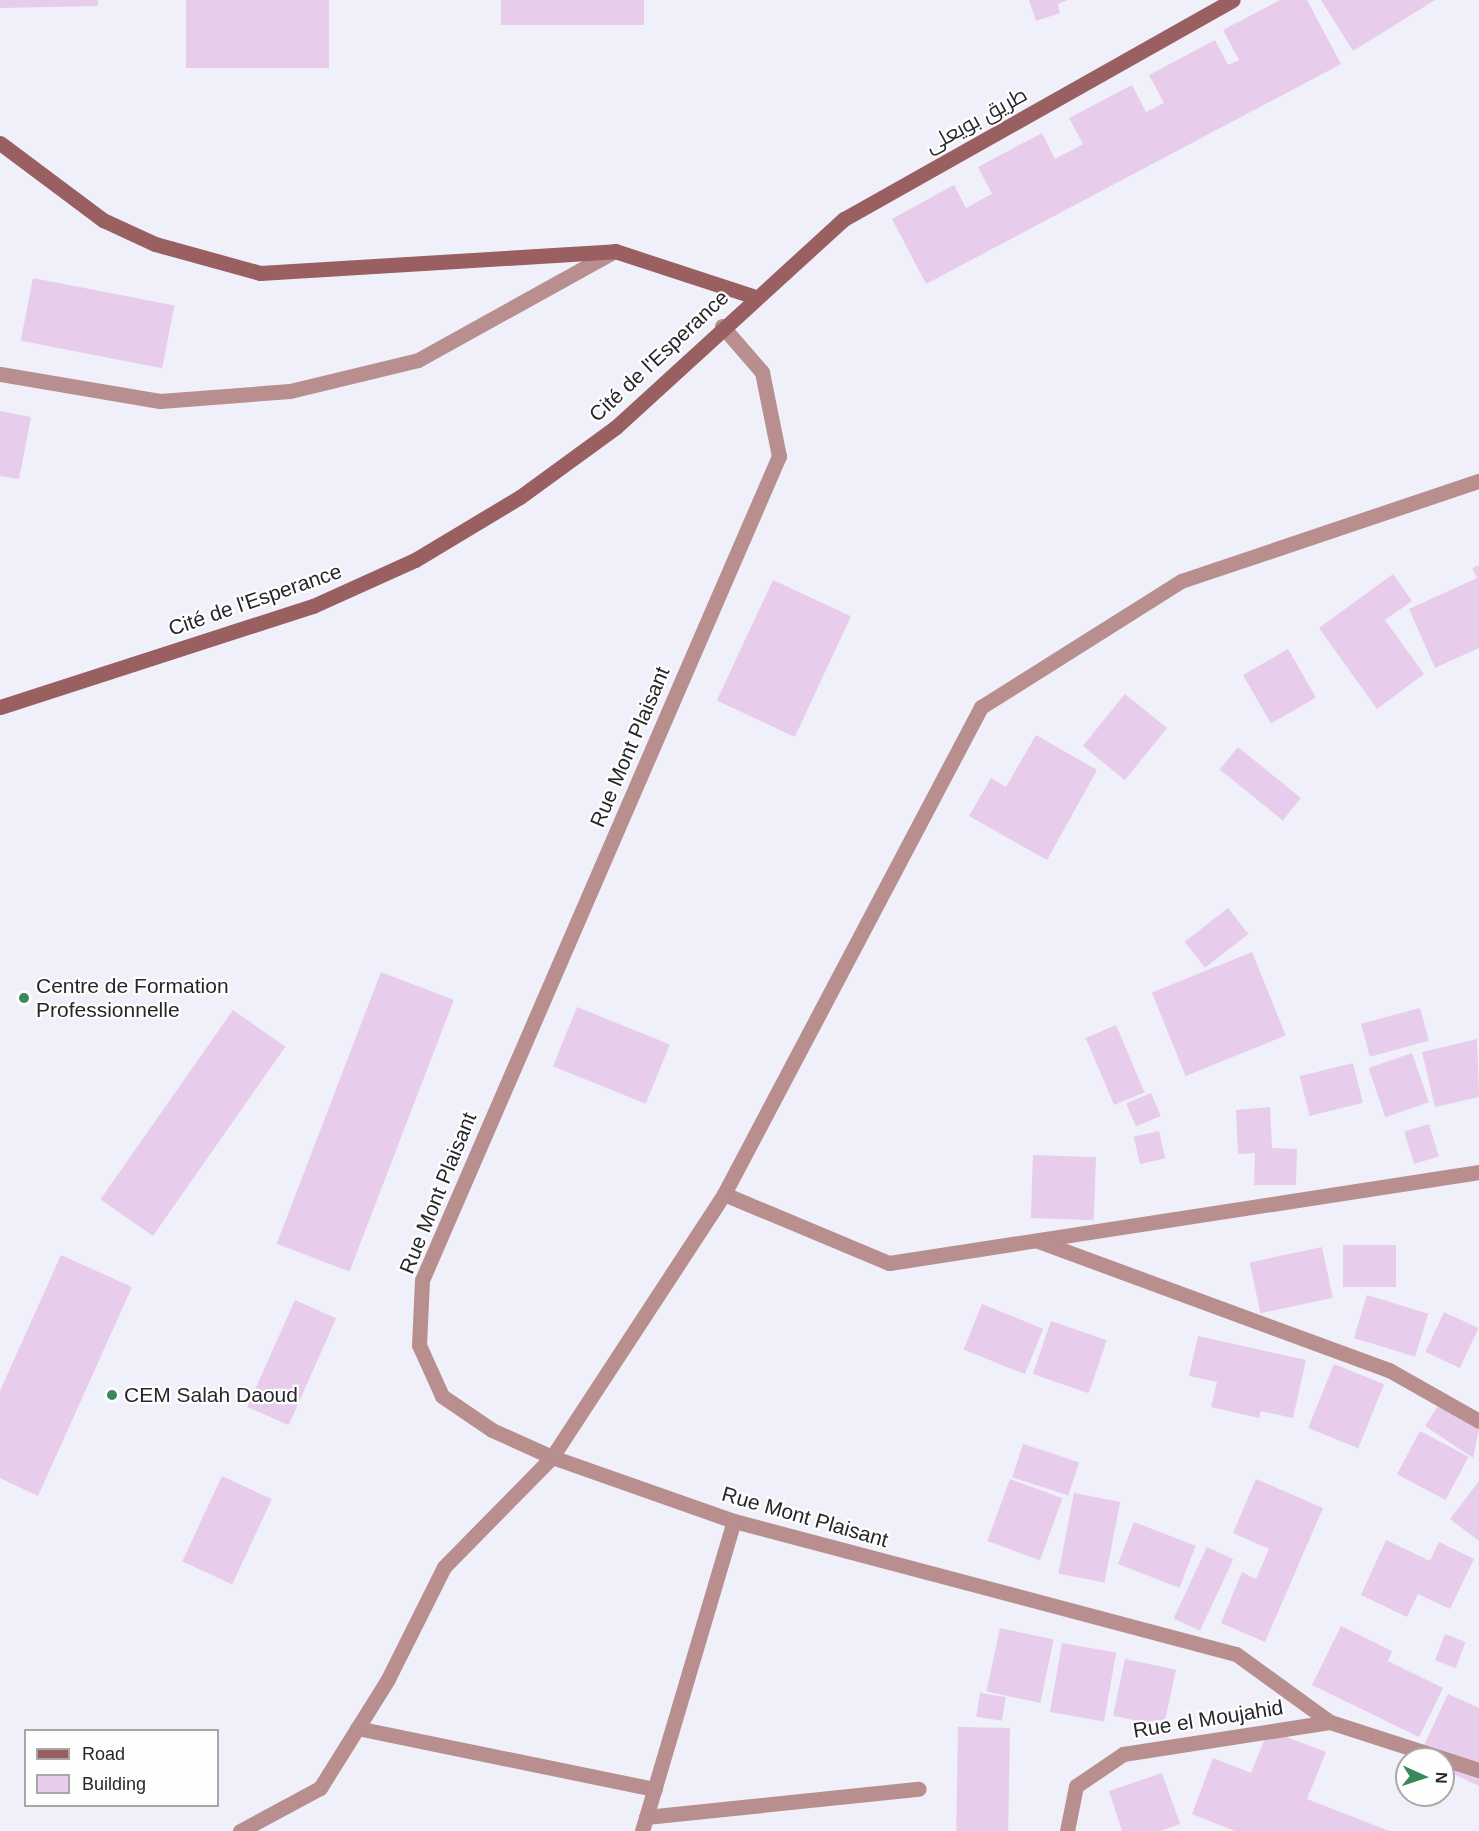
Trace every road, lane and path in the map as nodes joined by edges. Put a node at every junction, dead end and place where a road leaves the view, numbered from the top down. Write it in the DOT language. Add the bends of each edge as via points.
graph roads {
  1 [pos="1233,0"];
  2 [pos="0,143"];
  3 [pos="615,251"];
  4 [pos="753,296"];
  5 [pos="722,326"];
  6 [pos="0,374"];
  7 [pos="1479,481"];
  8 [pos="0,707"];
  9 [pos="1479,1172"];
  10 [pos="724,1194"];
  11 [pos="1035,1240"];
  12 [pos="1479,1421"];
  13 [pos="552,1457"];
  14 [pos="734,1521"];
  15 [pos="1330,1722"];
  16 [pos="357,1728"];
  17 [pos="1479,1770"];
  18 [pos="655,1789"];
  19 [pos="919,1789"];
  20 [pos="644,1824"];
  21 [pos="240,1831"];
  22 [pos="1067,1831"];
  1 -- 4 [label="main road, طريق بويعلى" via="844,219"];
  2 -- 3 [label="main road, Cité de l'Esperance" via="103,220 155,244 260,273"];
  3 -- 4 [label="main road, Cité de l'Esperance"];
  3 -- 6 [label="street" via="418,360 290,391 160,401"];
  4 -- 5 [label="main road, Cité de l'Esperance"];
  5 -- 8 [label="main road, Cité de l'Esperance" via="616,427 520,497 415,560 313,606"];
  5 -- 13 [label="street, Rue Mont Plaisant" via="762,372 779,456 422,1280 419,1345 442,1396 492,1430"];
  7 -- 10 [label="street" via="1181,581 981,707"];
  9 -- 11 [label="street"];
  10 -- 11 [label="street" via="889,1263"];
  10 -- 13 [label="street"];
  11 -- 12 [label="street" via="1389,1370"];
  13 -- 14 [label="street, Rue Mont Plaisant"];
  13 -- 16 [label="street" via="444,1567"];
  14 -- 15 [label="street, Rue Mont Plaisant" via="1236,1654"];
  14 -- 18 [label="street"];
  15 -- 17 [label="street, Rue Mont Plaisant"];
  15 -- 22 [label="street, Rue el Moujahid" via="1123,1754 1076,1786"];
  16 -- 18 [label="street"];
  16 -- 21 [label="street" via="320,1788"];
  18 -- 20 [label="street"];
  19 -- 20 [label="street"];
}
